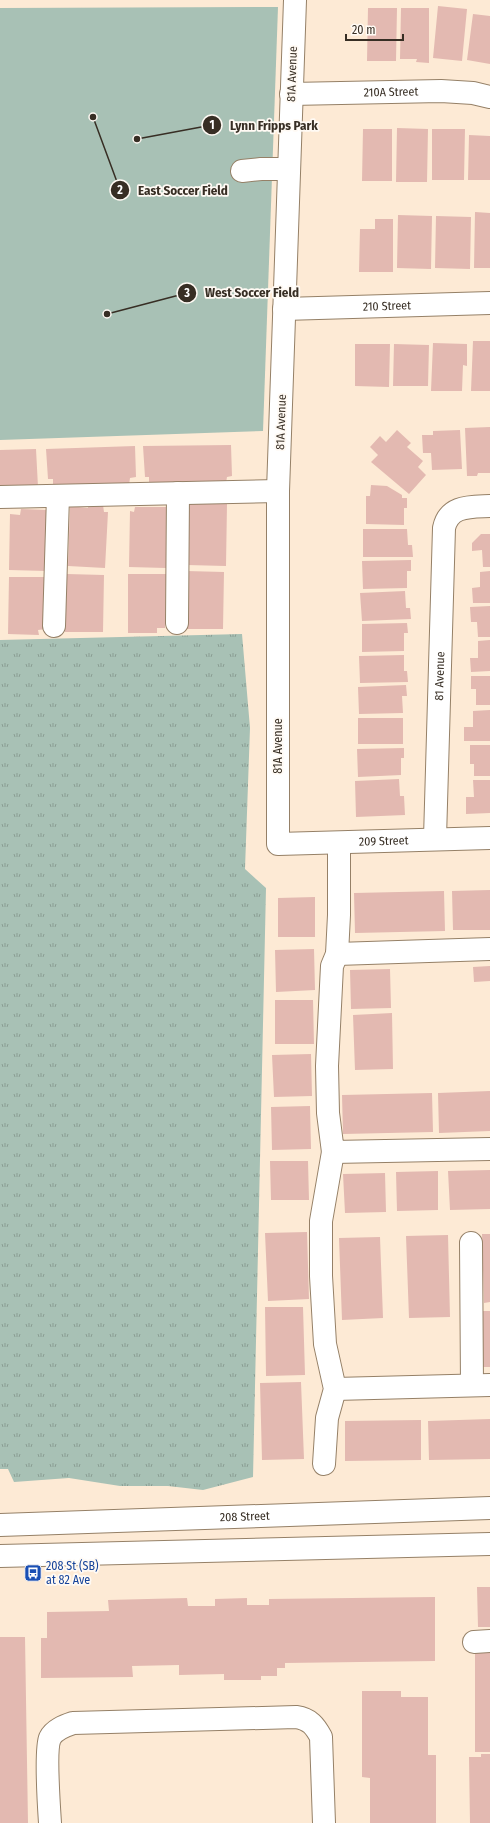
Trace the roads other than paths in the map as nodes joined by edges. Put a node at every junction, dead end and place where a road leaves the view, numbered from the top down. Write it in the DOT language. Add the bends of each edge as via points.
graph roads {
  1 [pos="295,0"];
  2 [pos="291,94"];
  3 [pos="490,97"];
  4 [pos="289,169"];
  5 [pos="242,171"];
  6 [pos="490,303"];
  7 [pos="284,308"];
  8 [pos="278,491"];
  9 [pos="178,493"];
  10 [pos="58,496"];
  11 [pos="0,497"];
  12 [pos="490,506"];
  13 [pos="177,623"];
  14 [pos="54,626"];
  15 [pos="435,838"];
  16 [pos="490,838"];
  17 [pos="339,843"];
  18 [pos="278,844"];
  19 [pos="490,949"];
  20 [pos="337,954"];
  21 [pos="490,1149"];
  22 [pos="333,1152"];
  23 [pos="471,1243"];
  24 [pos="481,1385"];
  25 [pos="335,1389"];
  26 [pos="324,1464"];
  27 [pos="490,1508"];
  28 [pos="0,1525"];
  29 [pos="490,1544"];
  30 [pos="0,1556"];
  31 [pos="50,1823"];
  32 [pos="324,1823"];
  1 -- 2 [label="street, 81A Avenue"];
  2 -- 3 [label="street, 210A Street" via="442,91"];
  2 -- 4 [label="street, 81A Avenue"];
  4 -- 5 [label="street"];
  4 -- 7 [label="street, 81A Avenue"];
  6 -- 7 [label="street, 210 Street"];
  7 -- 8 [label="street, 81A Avenue"];
  8 -- 9 [label="street"];
  8 -- 18 [label="street, 81A Avenue"];
  9 -- 10 [label="street"];
  9 -- 13 [label="street"];
  10 -- 11 [label="street"];
  10 -- 14 [label="street"];
  12 -- 15 [label="street, 81 Avenue" via="464,508 449,515 444,528"];
  15 -- 16 [label="street, 209 Street"];
  15 -- 17 [label="street, 209 Street"];
  17 -- 18 [label="street, 209 Street"];
  17 -- 20 [label="street"];
  19 -- 20 [label="street"];
  20 -- 22 [label="street" via="332,966 327,1066 328,1113"];
  21 -- 22 [label="street"];
  22 -- 25 [label="street" via="321,1221 321,1276 325,1344"];
  23 -- 24 [label="street"];
  24 -- 25 [label="street"];
  25 -- 26 [label="street" via="326,1418"];
  27 -- 28 [label="street, 208 Street"];
  29 -- 30 [label="street"];
  31 -- 32 [label="street" via="48,1745 54,1733 65,1725 296,1717 305,1718 314,1725 321,1737"];
}
